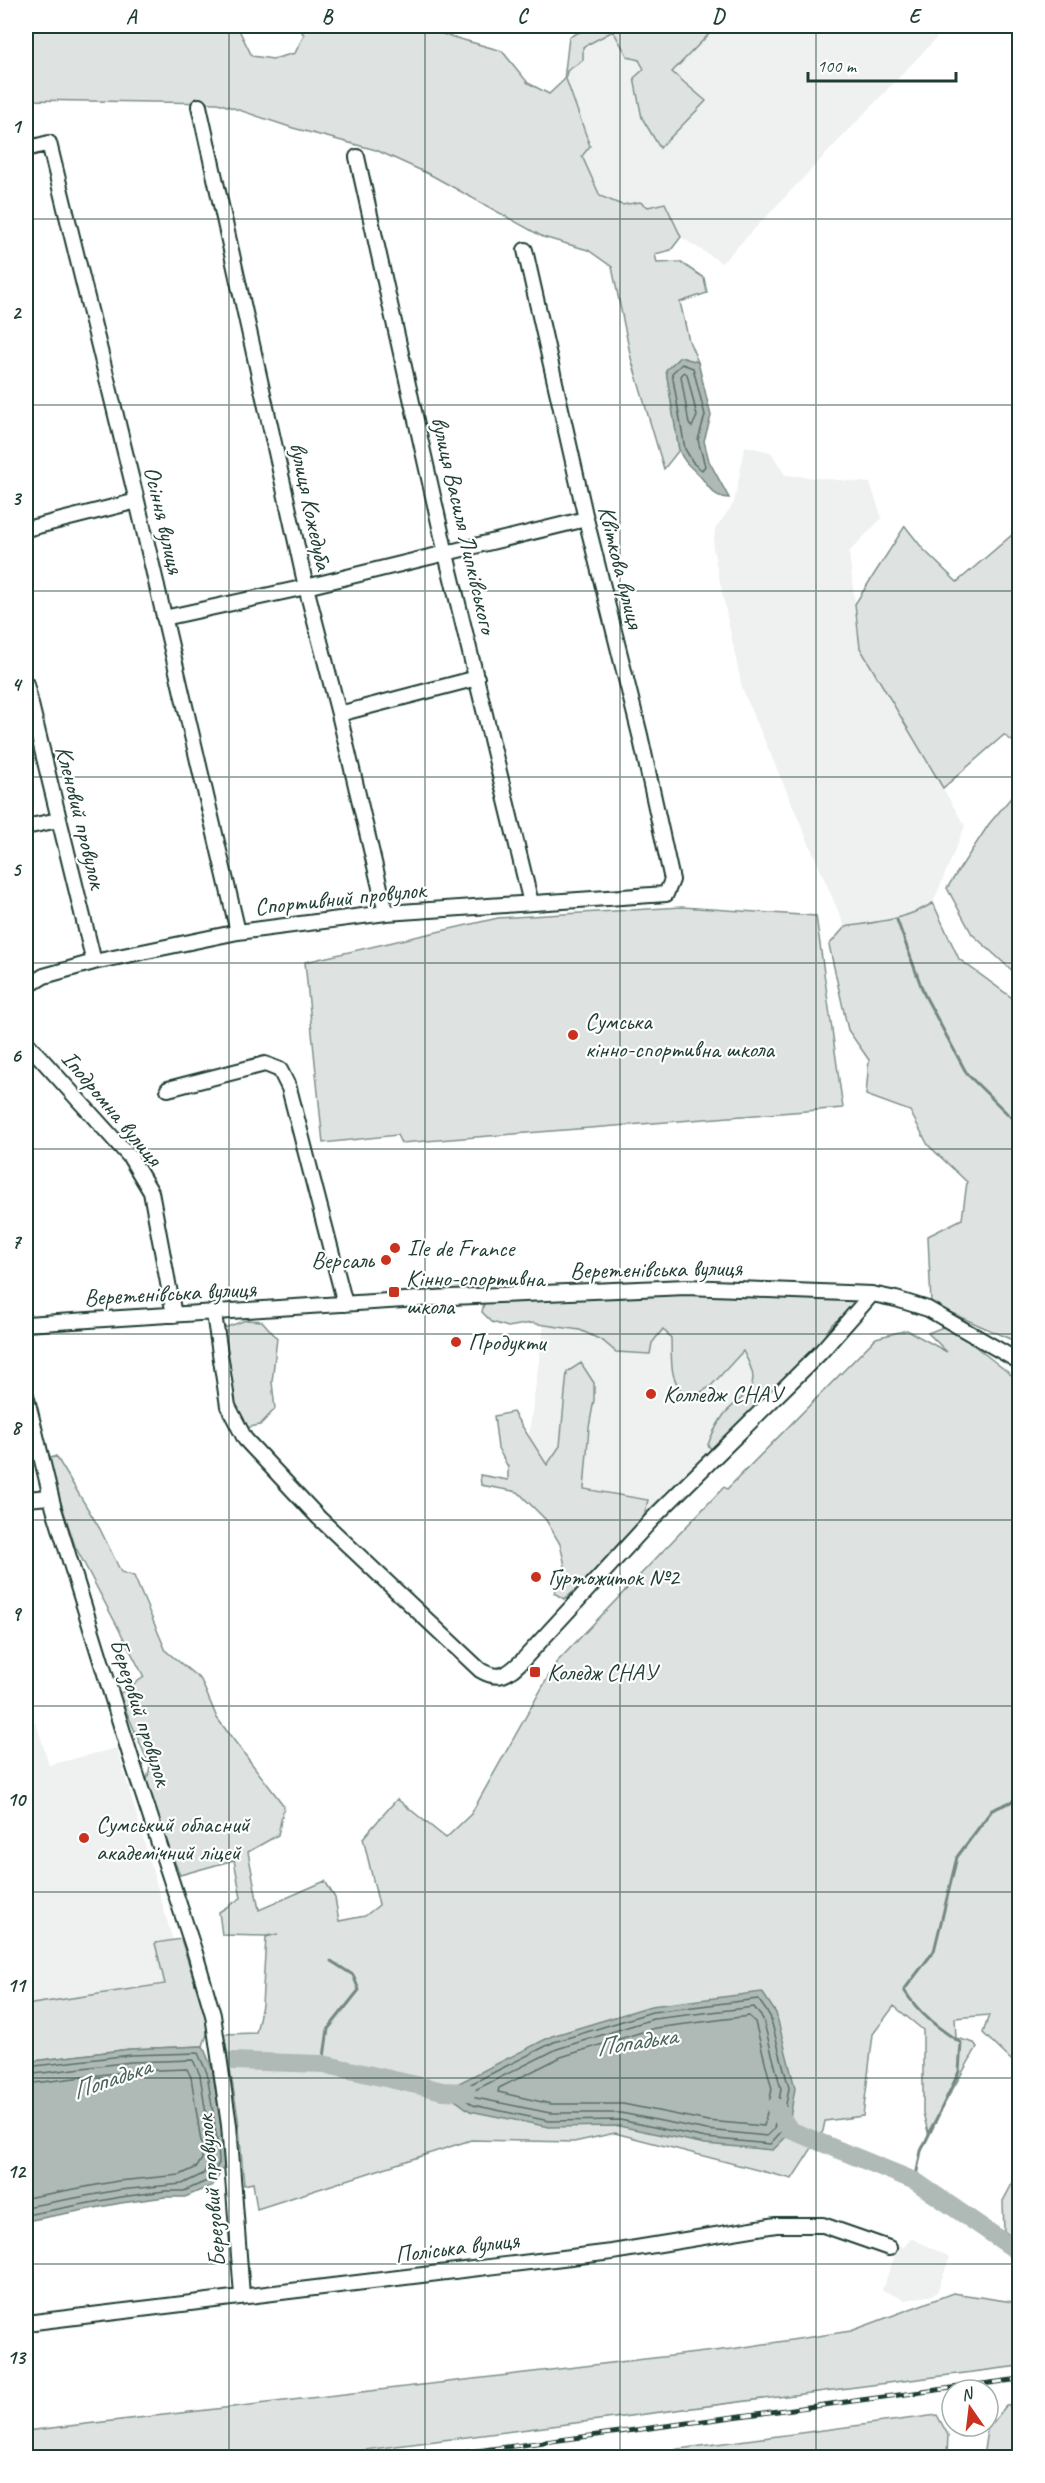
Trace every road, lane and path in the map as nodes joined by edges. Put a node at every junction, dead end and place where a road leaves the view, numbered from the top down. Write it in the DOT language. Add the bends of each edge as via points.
graph roads {
  1 [pos="199,106"];
  2 [pos="26,149"];
  3 [pos="357,156"];
  4 [pos="525,250"];
  5 [pos="137,501"];
  6 [pos="586,519"];
  7 [pos="26,529"];
  8 [pos="446,554"];
  9 [pos="306,587"];
  10 [pos="164,618"];
  11 [pos="477,678"];
  12 [pos="26,684"];
  13 [pos="339,714"];
  14 [pos="58,820"];
  15 [pos="26,827"];
  16 [pos="666,894"];
  17 [pos="531,903"];
  18 [pos="386,913"];
  19 [pos="238,932"];
  20 [pos="94,962"];
  21 [pos="26,987"];
  22 [pos="26,1042"];
  23 [pos="168,1089"];
  24 [pos="872,1294"];
  25 [pos="345,1304"];
  26 [pos="214,1314"];
  27 [pos="174,1315"];
  28 [pos="26,1324"];
  29 [pos="1020,1362"];
  30 [pos="26,1395"];
  31 [pos="50,1497"];
  32 [pos="26,1499"];
  33 [pos="889,2248"];
  34 [pos="242,2295"];
  35 [pos="26,2324"];
  1 -- 9 [label="street, вулиця Кожедуба"];
  2 -- 5 [label="street, Осіння вулиця" via="49,143"];
  3 -- 8 [label="street, вулиця Василя Липківського"];
  4 -- 6 [label="street, Квіткова вулиця"];
  5 -- 7 [label="street"];
  5 -- 10 [label="street, Осіння вулиця"];
  6 -- 8 [label="street"];
  6 -- 16 [label="street, Квіткова вулиця" via="670,869 672,880"];
  8 -- 9 [label="street"];
  8 -- 11 [label="street, вулиця Василя Липківського"];
  9 -- 10 [label="street"];
  9 -- 13 [label="street, вулиця Кожедуба"];
  10 -- 19 [label="street, Осіння вулиця"];
  11 -- 13 [label="street"];
  11 -- 17 [label="street, вулиця Василя Липківського"];
  12 -- 14 [label="street, Кленовий провулок"];
  13 -- 18 [label="street, вулиця Кожедуба"];
  14 -- 15 [label="street"];
  14 -- 20 [label="street, Кленовий провулок"];
  16 -- 17 [label="street, Спортивний провулок"];
  17 -- 18 [label="street, Спортивний провулок"];
  18 -- 19 [label="street, Спортивний провулок"];
  19 -- 20 [label="street, Спортивний провулок"];
  20 -- 21 [label="street, Спортивний провулок" via="44,976"];
  22 -- 27 [label="street, Іподромна вулиця" via="130,1157 151,1192"];
  23 -- 25 [label="street" via="265,1064 280,1070 289,1088"];
  24 -- 25 [label="street, Веретенівська вулиця" via="686,1287"];
  24 -- 26 [label="street" via="820,1353 658,1514 523,1660 507,1675 490,1676 334,1533 245,1439 228,1406"];
  24 -- 29 [label="street, Веретенівська вулиця" via="928,1309"];
  25 -- 26 [label="street, Веретенівська вулиця"];
  26 -- 27 [label="street, Веретенівська вулиця"];
  27 -- 28 [label="street, Веретенівська вулиця"];
  30 -- 31 [label="street, Березовий провулок"];
  31 -- 32 [label="street"];
  31 -- 34 [label="street, Березовий провулок" via="213,2015 229,2126"];
  33 -- 34 [label="street, Поліська вулиця" via="823,2225 776,2225 612,2252"];
  34 -- 35 [label="street, Поліська вулиця"];
}
